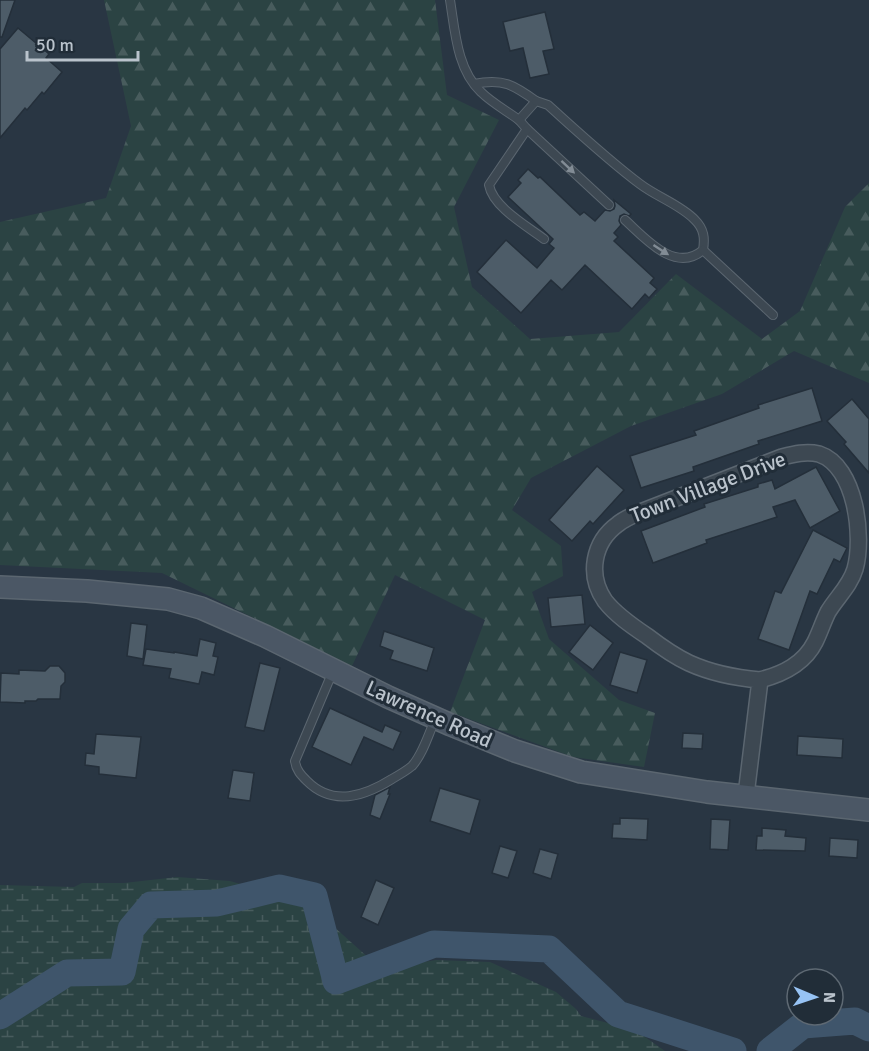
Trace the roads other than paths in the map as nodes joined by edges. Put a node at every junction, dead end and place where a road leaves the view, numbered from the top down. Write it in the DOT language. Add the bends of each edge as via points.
graph roads {
  1 [pos="450,0"];
  2 [pos="474,84"];
  3 [pos="536,101"];
  4 [pos="519,120"];
  5 [pos="527,129"];
  6 [pos="609,205"];
  7 [pos="625,220"];
  8 [pos="544,239"];
  9 [pos="703,250"];
  10 [pos="773,315"];
  11 [pos="0,587"];
  12 [pos="333,670"];
  13 [pos="760,680"];
  14 [pos="435,718"];
  15 [pos="746,795"];
  16 [pos="869,810"];
  1 -- 2 [label="lane" via="461,58"];
  2 -- 3 [label="lane" via="488,81 512,85"];
  2 -- 4 [label="lane"];
  3 -- 4 [label="lane"];
  3 -- 9 [label="lane" via="548,105 642,186 694,219 704,233"];
  4 -- 5 [label="lane"];
  5 -- 6 [label="lane, one-way"];
  5 -- 8 [label="lane" via="489,185 495,200"];
  7 -- 9 [label="lane, one-way" via="668,255 688,258"];
  9 -- 10 [label="lane"];
  11 -- 12 [label="street, Lawrence Road" via="168,599 201,608"];
  12 -- 14 [label="street, Lawrence Road"];
  12 -- 14 [label="lane" via="295,761 299,773 323,793 359,795 405,771 421,752"];
  13 -- 13 [label="street, Town Village Drive" via="790,668 807,654 855,570 859,532 853,498 837,467 819,454 782,457 638,513 617,524 598,551 594,576 614,611 690,664"];
  13 -- 15 [label="street"];
  14 -- 15 [label="street, Lawrence Road" via="515,751 581,772"];
  15 -- 16 [label="street, Lawrence Road"];
}
